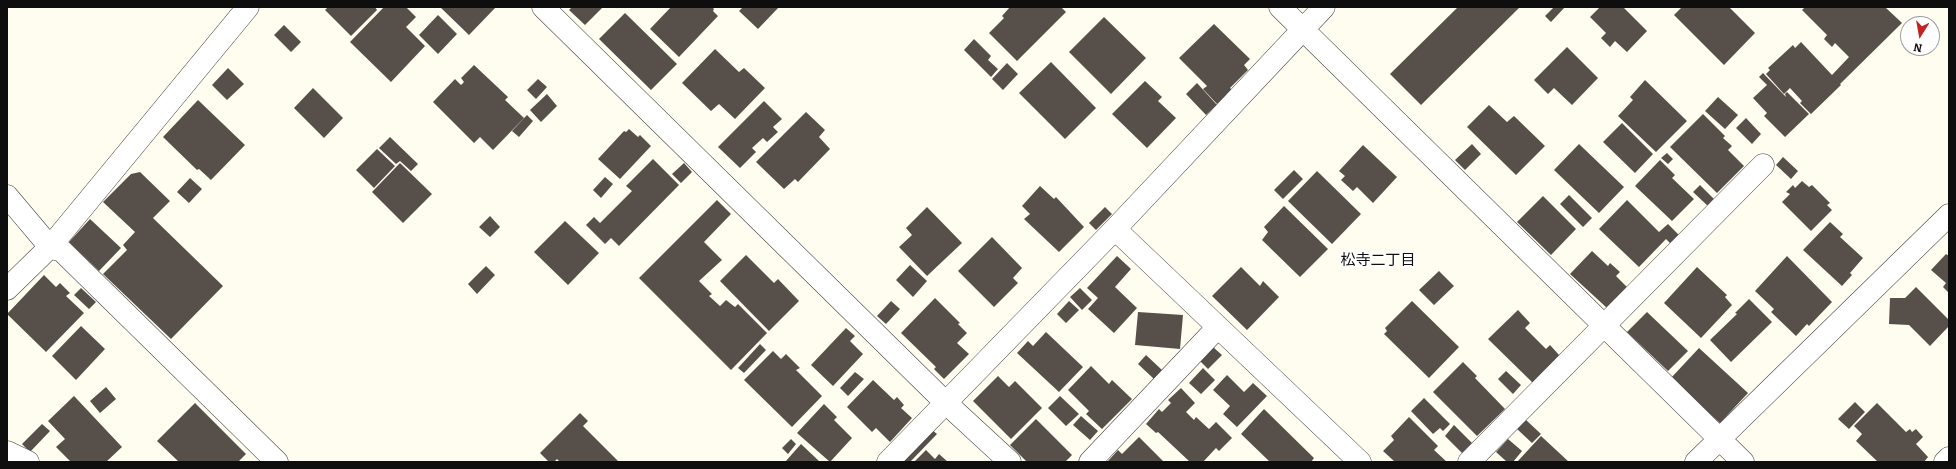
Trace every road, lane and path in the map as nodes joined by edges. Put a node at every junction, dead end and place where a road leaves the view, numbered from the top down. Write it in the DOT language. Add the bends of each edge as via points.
graph roads {
  1 [pos="248,7"];
  2 [pos="543,7"];
  3 [pos="1280,7"];
  4 [pos="1324,7"];
  5 [pos="1303,29"];
  6 [pos="1763,165"];
  7 [pos="7,196"];
  8 [pos="1949,215"];
  9 [pos="1115,229"];
  10 [pos="50,247"];
  11 [pos="7,289"];
  12 [pos="1605,325"];
  13 [pos="1218,327"];
  14 [pos="946,403"];
  15 [pos="1720,438"];
  16 [pos="7,452"];
  17 [pos="1347,458"];
  18 [pos="1949,458"];
  19 [pos="28,462"];
  20 [pos="277,462"];
  21 [pos="888,462"];
  22 [pos="1010,462"];
  23 [pos="1090,462"];
  24 [pos="1468,462"];
  25 [pos="1696,462"];
  26 [pos="1743,462"];
  27 [pos="1945,462"];
  1 -- 10 [label="street"];
  2 -- 14 [label="street"];
  3 -- 5 [label="street"];
  4 -- 5 [label="street"];
  5 -- 9 [label="street"];
  5 -- 12 [label="street"];
  6 -- 12 [label="street"];
  7 -- 10 [label="street"];
  8 -- 15 [label="street"];
  9 -- 13 [label="street"];
  9 -- 14 [label="street"];
  10 -- 11 [label="street"];
  10 -- 20 [label="street" via="62,251"];
  12 -- 15 [label="street"];
  12 -- 24 [label="street"];
  13 -- 17 [label="street"];
  13 -- 23 [label="street"];
  14 -- 21 [label="street"];
  14 -- 22 [label="street"];
  15 -- 25 [label="street"];
  15 -- 26 [label="street"];
  16 -- 19 [label="street"];
  18 -- 27 [label="street"];
}
